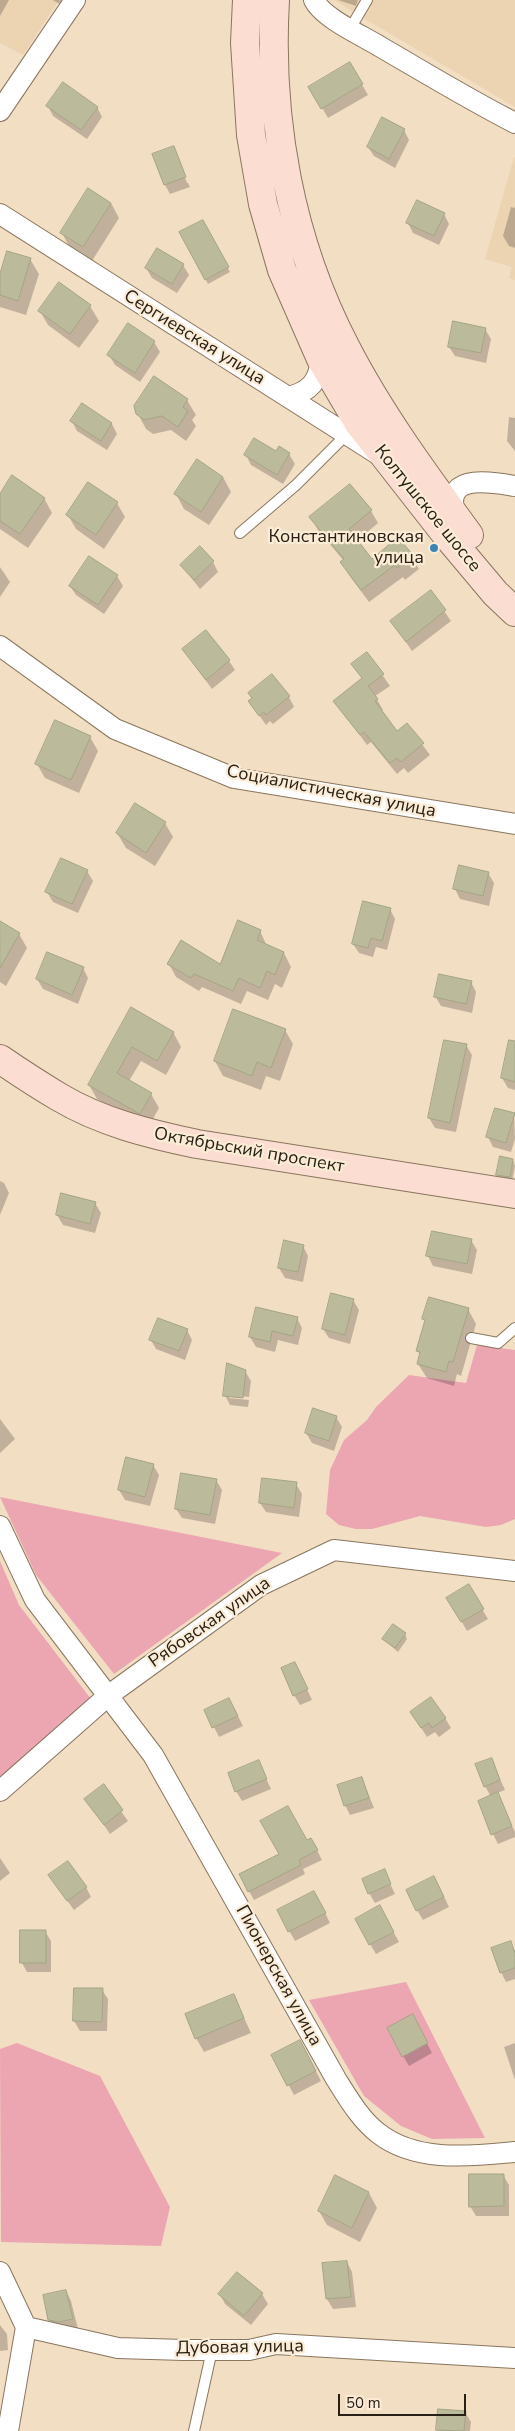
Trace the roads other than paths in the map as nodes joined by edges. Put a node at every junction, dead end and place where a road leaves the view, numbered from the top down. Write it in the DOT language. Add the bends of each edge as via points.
graph roads {
  1 [pos="75,0"];
  2 [pos="247,0"];
  3 [pos="275,0"];
  4 [pos="314,0"];
  5 [pos="367,0"];
  6 [pos="350,29"];
  7 [pos="0,110"];
  8 [pos="515,123"];
  9 [pos="0,214"];
  10 [pos="321,359"];
  11 [pos="288,397"];
  12 [pos="347,434"];
  13 [pos="389,462"];
  14 [pos="515,486"];
  15 [pos="456,517"];
  16 [pos="240,533"];
  17 [pos="515,602"];
  18 [pos="515,612"];
  19 [pos="0,646"];
  20 [pos="515,824"];
  21 [pos="0,1059"];
  22 [pos="515,1194"];
  23 [pos="515,1328"];
  24 [pos="471,1338"];
  25 [pos="0,1526"];
  26 [pos="515,1571"];
  27 [pos="108,1695"];
  28 [pos="0,1791"];
  29 [pos="515,2152"];
  30 [pos="0,2272"];
  31 [pos="26,2327"];
  32 [pos="212,2350"];
  33 [pos="515,2358"];
  34 [pos="8,2431"];
  35 [pos="194,2431"];
  1 -- 7 [label="street"];
  2 -- 10 [label="main road, Колтушское шоссе" via="245,43 251,135 263,204 282,270"];
  3 -- 15 [label="main road, Колтушское шоссе" via="272,42 278,134 289,199 308,261 346,348 381,408"];
  4 -- 6 [label="street"];
  5 -- 6 [label="lane"];
  6 -- 8 [label="street"];
  9 -- 11 [label="street, Сергиевская улица"];
  10 -- 11 [label="street" via="320,373 313,385 302,394"];
  10 -- 13 [label="main road, Колтушское шоссе" via="358,422"];
  11 -- 12 [label="street, Сергиевская улица"];
  12 -- 13 [label="street, Сергиевская улица"];
  12 -- 16 [label="lane" via="296,485"];
  13 -- 18 [label="main road, Колтушское шоссе" via="495,593"];
  14 -- 15 [label="street" via="472,481 461,486 454,494 452,506"];
  15 -- 17 [label="main road, Колтушское шоссе" via="507,586"];
  19 -- 20 [label="street, Социалистическая улица" via="115,728 234,778"];
  21 -- 22 [label="main road, Октябрьский проспект" via="60,1098 148,1134"];
  23 -- 24 [label="lane" via="498,1343"];
  25 -- 27 [label="street" via="35,1600"];
  26 -- 27 [label="street, Рябовская улица" via="334,1550 261,1585"];
  27 -- 28 [label="street, Рябовская улица"];
  27 -- 29 [label="street, Пионерская улица" via="153,1755 355,2110 378,2133 403,2148 436,2155"];
  30 -- 31 [label="street"];
  31 -- 32 [label="street, Дубовая улица" via="118,2348"];
  31 -- 34 [label="street"];
  32 -- 33 [label="street, Дубовая улица" via="249,2350 276,2344"];
  32 -- 35 [label="lane"];
}
